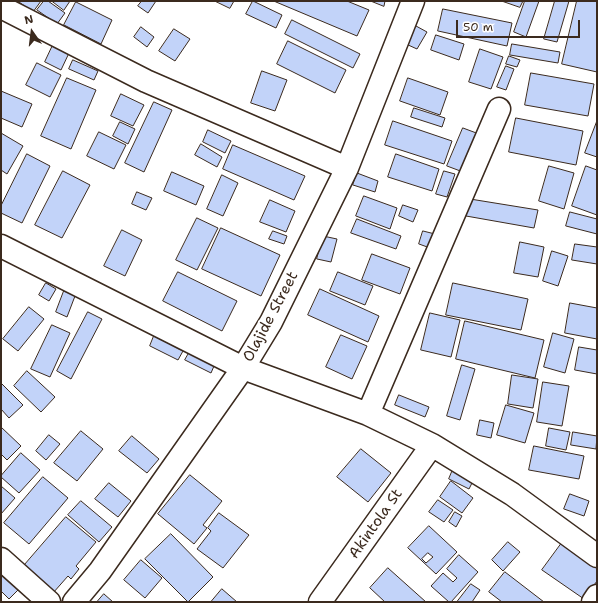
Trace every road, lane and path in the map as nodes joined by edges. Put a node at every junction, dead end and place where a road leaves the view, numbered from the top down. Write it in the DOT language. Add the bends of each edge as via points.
graph roads {
  1 [pos="413,1"];
  2 [pos="1,7"];
  3 [pos="499,109"];
  4 [pos="347,168"];
  5 [pos="1,246"];
  6 [pos="243,368"];
  7 [pos="368,414"];
  8 [pos="432,445"];
  9 [pos="597,556"];
  10 [pos="1,559"];
  11 [pos="597,596"];
  12 [pos="49,602"];
  13 [pos="74,602"];
  14 [pos="320,602"];
  15 [pos="593,602"];
  1 -- 4 [label="street, Olajide Street"];
  2 -- 4 [label="street" via="146,81"];
  3 -- 7 [label="street"];
  4 -- 6 [label="street, Olajide Street" via="271,322"];
  5 -- 6 [label="street"];
  6 -- 7 [label="street"];
  6 -- 13 [label="street, Olajide Street" via="100,571"];
  7 -- 8 [label="street"];
  8 -- 9 [label="street" via="512,494"];
  8 -- 14 [label="street, Akintola St"];
  10 -- 12 [label="street"];
  11 -- 15 [label="street"];
}
